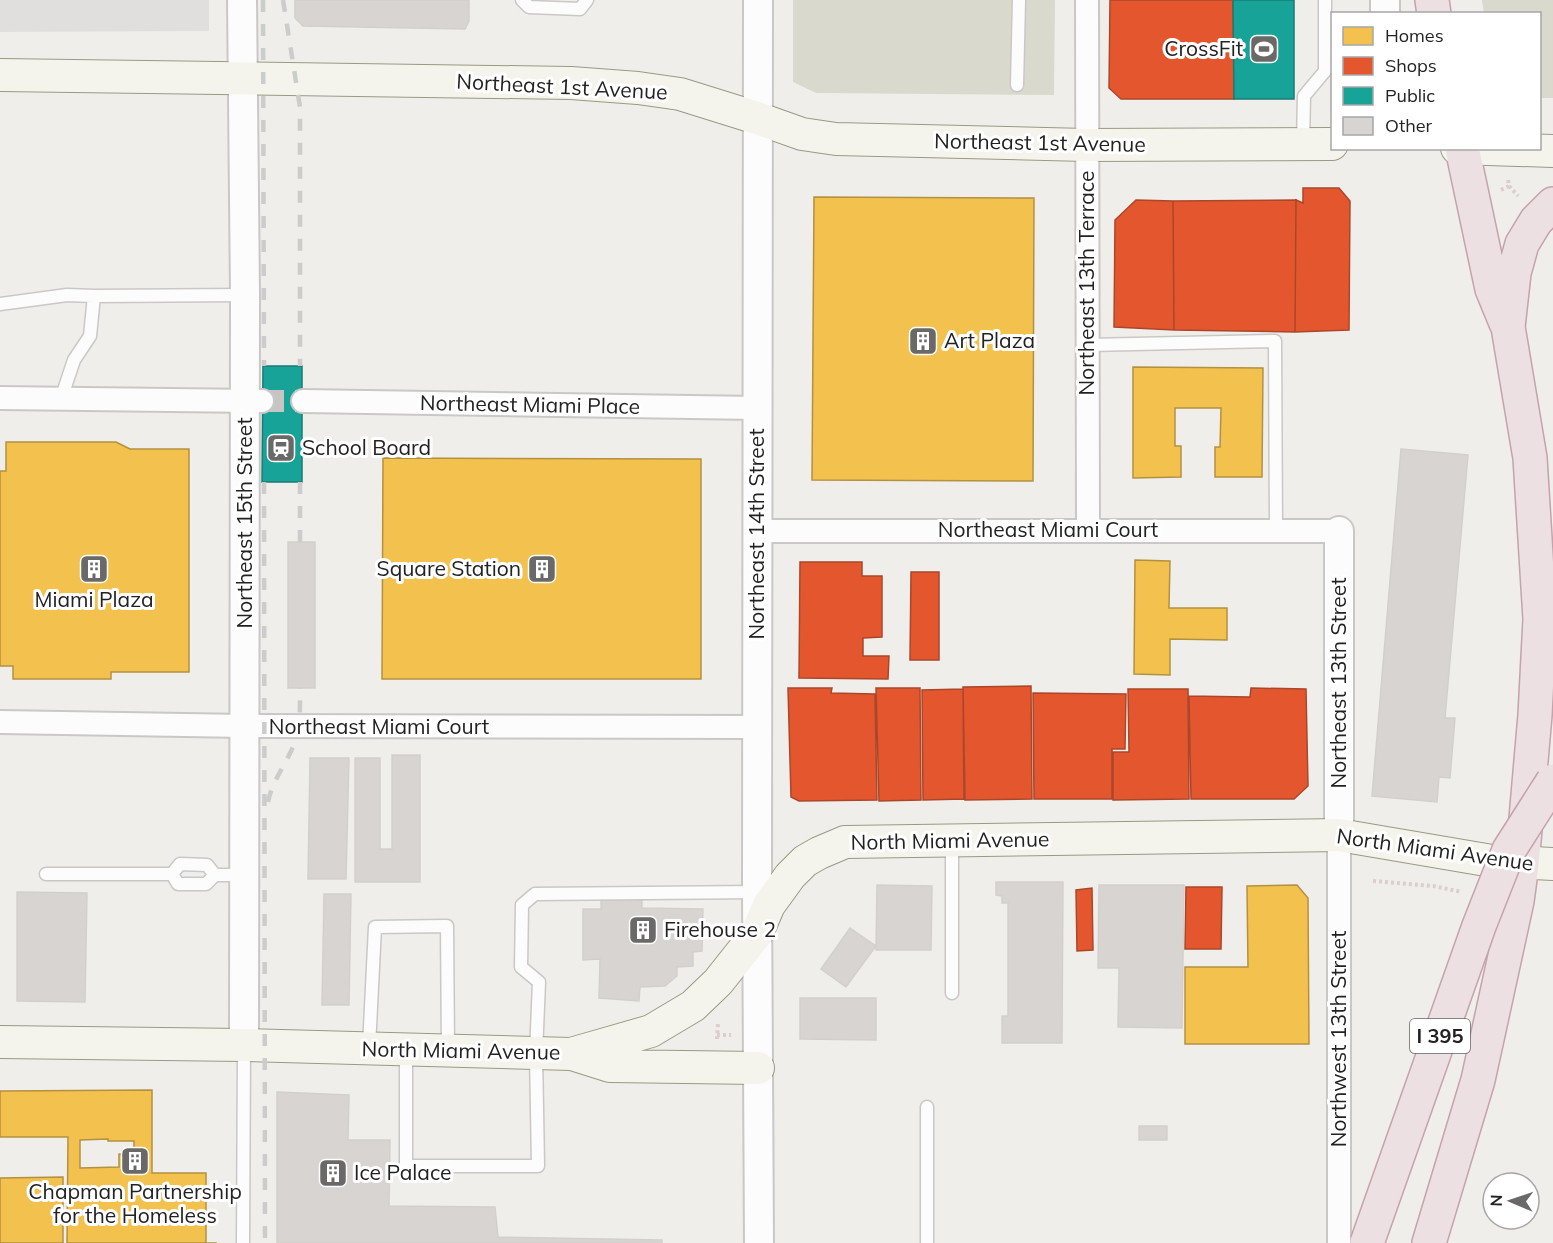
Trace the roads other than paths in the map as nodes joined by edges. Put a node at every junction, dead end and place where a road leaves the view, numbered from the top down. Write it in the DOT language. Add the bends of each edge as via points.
graph roads {
  1 [pos="242,0"];
  2 [pos="522,0"];
  3 [pos="587,0"];
  4 [pos="758,0"];
  5 [pos="1019,0"];
  6 [pos="1087,0"];
  7 [pos="1325,0"];
  8 [pos="0,75"];
  9 [pos="243,78"];
  10 [pos="1017,85"];
  11 [pos="757,118"];
  12 [pos="1318,144"];
  13 [pos="1086,145"];
  14 [pos="1460,150"];
  15 [pos="1506,150"];
  16 [pos="1553,151"];
  17 [pos="1553,204"];
  18 [pos="245,295"];
  19 [pos="94,296"];
  20 [pos="0,304"];
  21 [pos="1508,327"];
  22 [pos="1088,345"];
  23 [pos="0,399"];
  24 [pos="61,399"];
  25 [pos="253,401"];
  26 [pos="303,401"];
  27 [pos="757,408"];
  28 [pos="1088,530"];
  29 [pos="1276,530"];
  30 [pos="757,531"];
  31 [pos="1339,531"];
  32 [pos="0,722"];
  33 [pos="246,726"];
  34 [pos="757,727"];
  35 [pos="1553,781"];
  36 [pos="1338,835"];
  37 [pos="952,840"];
  38 [pos="1537,864"];
  39 [pos="46,874"];
  40 [pos="172,874"];
  41 [pos="215,875"];
  42 [pos="245,875"];
  43 [pos="757,892"];
  44 [pos="757,933"];
  45 [pos="952,993"];
  46 [pos="0,1042"];
  47 [pos="244,1045"];
  48 [pos="369,1048"];
  49 [pos="406,1049"];
  50 [pos="448,1051"];
  51 [pos="536,1053"];
  52 [pos="571,1054"];
  53 [pos="758,1068"];
  54 [pos="927,1107"];
  55 [pos="243,1243"];
  56 [pos="759,1243"];
  57 [pos="927,1243"];
  58 [pos="1339,1243"];
  59 [pos="1367,1243"];
  60 [pos="1429,1243"];
  1 -- 9 [label="street, Northeast 15th Street"];
  2 -- 3 [label="lane" via="529,8 580,9"];
  4 -- 11 [label="street, Northeast 14th Street"];
  5 -- 10 [label="lane"];
  6 -- 13 [label="street, Northeast 13th Terrace"];
  7 -- 12 [label="lane" via="1325,71 1305,96"];
  8 -- 9 [label="main road, Northeast 1st Avenue"];
  9 -- 11 [label="main road, Northeast 1st Avenue" via="621,87 680,94"];
  9 -- 18 [label="street, Northeast 15th Street"];
  11 -- 13 [label="main road, Northeast 1st Avenue" via="802,134 836,139"];
  11 -- 27 [label="street, Northeast 14th Street"];
  12 -- 13 [label="main road, Northeast 1st Avenue"];
  13 -- 22 [label="street, Northeast 13th Terrace"];
  14 -- 21 [label="highway" via="1492,289"];
  15 -- 16 [label="main road"];
  17 -- 21 [label="highway" via="1536,221 1522,244 1514,273"];
  18 -- 19 [label="lane"];
  18 -- 25 [label="street, Northeast 15th Street"];
  19 -- 20 [label="lane" via="67,295"];
  19 -- 24 [label="lane" via="90,336 74,360"];
  21 -- 38 [label="highway" via="1530,458 1540,619 1535,715"];
  22 -- 28 [label="street, Northeast 13th Terrace"];
  22 -- 29 [label="lane" via="1275,341"];
  23 -- 24 [label="street"];
  24 -- 25 [label="street"];
  25 -- 33 [label="street, Northeast 15th Street"];
  26 -- 27 [label="street, Northeast Miami Place"];
  27 -- 30 [label="street, Northeast 14th Street"];
  28 -- 29 [label="street, Northeast Miami Court"];
  28 -- 30 [label="street, Northeast Miami Court"];
  29 -- 31 [label="street, Northeast Miami Court"];
  30 -- 34 [label="street, Northeast 14th Street"];
  31 -- 36 [label="street, Northeast 13th Street"];
  32 -- 33 [label="street, Northeast Miami Court"];
  33 -- 34 [label="street, Northeast Miami Court"];
  33 -- 42 [label="street, Northeast 15th Street"];
  34 -- 43 [label="street, Northeast 14th Street"];
  35 -- 59 [label="highway, I 395, bridge" via="1509,850"];
  36 -- 37 [label="main road, North Miami Avenue"];
  36 -- 38 [label="main road, North Miami Avenue"];
  36 -- 58 [label="street, Northwest 13th Street"];
  37 -- 44 [label="main road, North Miami Avenue" via="845,842 832,846 790,876 769,905"];
  37 -- 45 [label="lane"];
  38 -- 60 [label="highway" via="1517,901 1478,1080"];
  39 -- 40 [label="lane"];
  40 -- 41 [label="lane" via="178,884 206,884"];
  40 -- 41 [label="lane" via="180,864 207,865"];
  41 -- 42 [label="lane"];
  42 -- 47 [label="street, Northeast 15th Street"];
  43 -- 44 [label="street, Northeast 14th Street"];
  43 -- 51 [label="lane" via="535,894 522,905 521,966 539,982"];
  44 -- 52 [label="main road, North Miami Avenue" via="718,982 685,1011 651,1031"];
  44 -- 53 [label="street, Northeast 14th Street"];
  46 -- 47 [label="main road, North Miami Avenue"];
  47 -- 48 [label="main road, North Miami Avenue"];
  47 -- 55 [label="lane"];
  48 -- 49 [label="main road, North Miami Avenue"];
  48 -- 50 [label="lane" via="375,927 447,926"];
  49 -- 50 [label="main road, North Miami Avenue"];
  49 -- 51 [label="lane" via="406,1166 538,1166"];
  50 -- 51 [label="main road, North Miami Avenue"];
  51 -- 52 [label="main road, North Miami Avenue"];
  52 -- 53 [label="main road" via="610,1066"];
  53 -- 56 [label="street, Northeast 14th Street"];
  54 -- 57 [label="lane"];
}
